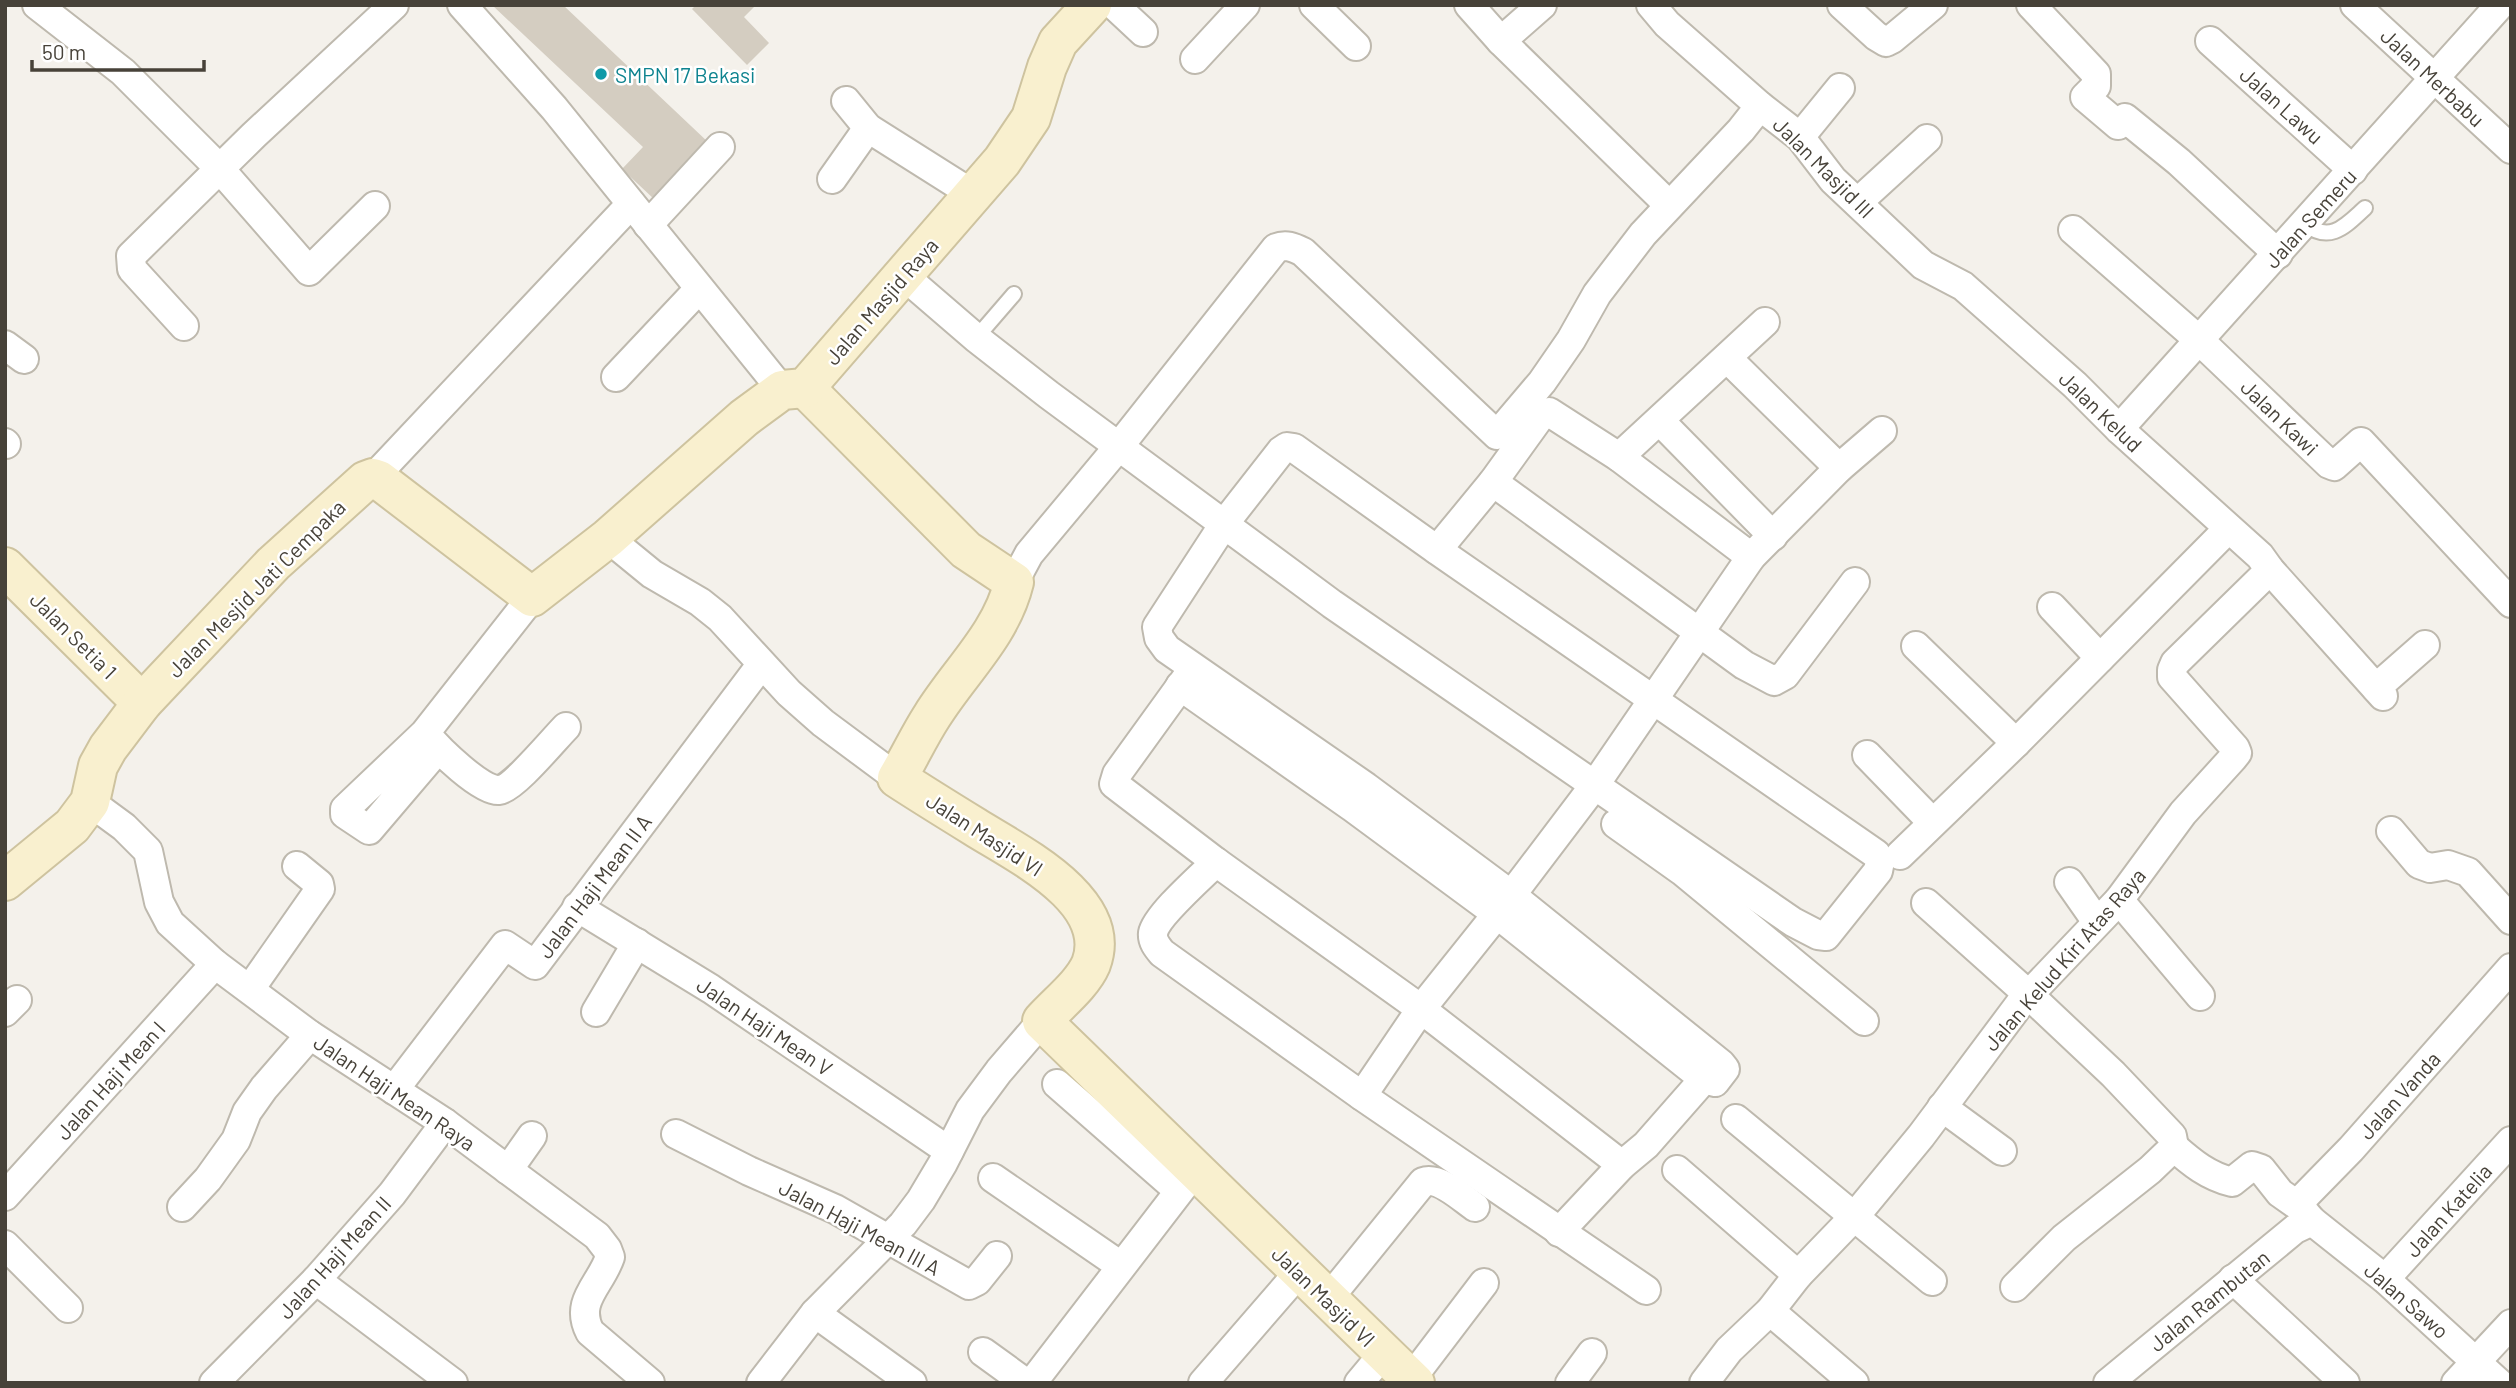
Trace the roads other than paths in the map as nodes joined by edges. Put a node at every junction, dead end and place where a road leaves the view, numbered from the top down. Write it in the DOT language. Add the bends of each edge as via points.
graph roads {
  1 [pos="37,5"];
  2 [pos="394,5"];
  3 [pos="1092,5"];
  4 [pos="1114,5"];
  5 [pos="1245,5"];
  6 [pos="1314,5"];
  7 [pos="1469,5"];
  8 [pos="1542,5"];
  9 [pos="1651,5"];
  10 [pos="1842,5"];
  11 [pos="1933,5"];
  12 [pos="2031,5"];
  13 [pos="2355,5"];
  14 [pos="2500,5"];
  15 [pos="471,8"];
  16 [pos="1143,32"];
  17 [pos="1501,41"];
  18 [pos="2210,41"];
  19 [pos="1356,46"];
  20 [pos="1195,59"];
  21 [pos="2434,80"];
  22 [pos="1840,88"];
  23 [pos="846,101"];
  24 [pos="1760,106"];
  25 [pos="868,128"];
  26 [pos="1800,138"];
  27 [pos="1927,139"];
  28 [pos="720,147"];
  29 [pos="2511,149"];
  30 [pos="220,169"];
  31 [pos="2353,170"];
  32 [pos="832,179"];
  33 [pos="974,195"];
  34 [pos="1858,202"];
  35 [pos="1670,205"];
  36 [pos="375,206"];
  37 [pos="2365,208"];
  38 [pos="640,215"];
  39 [pos="2305,224"];
  40 [pos="2073,230"];
  41 [pos="2278,254"];
  42 [pos="1923,265"];
  43 [pos="904,276"];
  44 [pos="699,289"];
  45 [pos="1014,294"];
  46 [pos="1765,322"];
  47 [pos="184,326"];
  48 [pos="976,338"];
  49 [pos="2199,340"];
  50 [pos="1727,358"];
  51 [pos="616,377"];
  52 [pos="794,389"];
  53 [pos="1660,421"];
  54 [pos="2119,429"];
  55 [pos="1882,431"];
  56 [pos="1120,445"];
  57 [pos="1619,457"];
  58 [pos="1839,468"];
  59 [pos="373,478"];
  60 [pos="1493,482"];
  61 [pos="1224,524"];
  62 [pos="2228,529"];
  63 [pos="1773,536"];
  64 [pos="608,538"];
  65 [pos="1437,551"];
  66 [pos="1751,558"];
  67 [pos="5,567"];
  68 [pos="2270,570"];
  69 [pos="1014,582"];
  70 [pos="1855,582"];
  71 [pos="2509,594"];
  72 [pos="532,597"];
  73 [pos="2052,607"];
  74 [pos="1699,631"];
  75 [pos="2425,645"];
  76 [pos="1916,646"];
  77 [pos="2100,658"];
  78 [pos="761,665"];
  79 [pos="1188,677"];
  80 [pos="1654,701"];
  81 [pos="142,704"];
  82 [pos="566,727"];
  83 [pos="2016,743"];
  84 [pos="1867,755"];
  85 [pos="897,778"];
  86 [pos="1588,793"];
  87 [pos="90,802"];
  88 [pos="1932,822"];
  89 [pos="2391,831"];
  90 [pos="1900,855"];
  91 [pos="1216,862"];
  92 [pos="297,866"];
  93 [pos="5,881"];
  94 [pos="2069,882"];
  95 [pos="2119,900"];
  96 [pos="1926,903"];
  97 [pos="1504,904"];
  98 [pos="577,907"];
  99 [pos="2511,919"];
  100 [pos="2096,922"];
  101 [pos="637,943"];
  102 [pos="215,964"];
  103 [pos="2511,968"];
  104 [pos="250,989"];
  105 [pos="2029,995"];
  106 [pos="2200,996"];
  107 [pos="1421,1009"];
  108 [pos="596,1012"];
  109 [pos="1042,1021"];
  110 [pos="1864,1021"];
  111 [pos="310,1035"];
  112 [pos="1057,1084"];
  113 [pos="394,1090"];
  114 [pos="1362,1096"];
  115 [pos="1942,1107"];
  116 [pos="1736,1119"];
  117 [pos="445,1123"];
  118 [pos="676,1134"];
  119 [pos="532,1136"];
  120 [pos="2511,1141"];
  121 [pos="2174,1147"];
  122 [pos="949,1151"];
  123 [pos="2001,1151"];
  124 [pos="1622,1164"];
  125 [pos="508,1170"];
  126 [pos="1677,1170"];
  127 [pos="993,1178"];
  128 [pos="1187,1180"];
  129 [pos="5,1196"];
  130 [pos="182,1207"];
  131 [pos="1475,1207"];
  132 [pos="2306,1214"];
  133 [pos="1855,1216"];
  134 [pos="1559,1232"];
  135 [pos="887,1241"];
  136 [pos="5,1245"];
  137 [pos="997,1256"];
  138 [pos="1121,1266"];
  139 [pos="1300,1271"];
  140 [pos="1798,1275"];
  141 [pos="2233,1279"];
  142 [pos="2385,1279"];
  143 [pos="316,1280"];
  144 [pos="1932,1281"];
  145 [pos="1485,1283"];
  146 [pos="2015,1287"];
  147 [pos="1646,1290"];
  148 [pos="1328,1299"];
  149 [pos="68,1308"];
  150 [pos="1770,1311"];
  151 [pos="816,1313"];
  152 [pos="2511,1324"];
  153 [pos="983,1352"];
  154 [pos="1384,1353"];
  155 [pos="1592,1353"];
  156 [pos="2477,1360"];
  157 [pos="1418,1373"];
  158 [pos="214,1383"];
  159 [pos="453,1383"];
  160 [pos="650,1383"];
  161 [pos="761,1383"];
  162 [pos="912,1383"];
  163 [pos="1203,1383"];
  164 [pos="1359,1383"];
  165 [pos="1570,1383"];
  166 [pos="1704,1383"];
  167 [pos="1854,1383"];
  168 [pos="2108,1383"];
  169 [pos="2346,1383"];
  170 [pos="2456,1383"];
  171 [pos="2499,1383"];
  1 -- 30 [label="street" via="123,72"];
  2 -- 30 [label="street"];
  3 -- 33 [label="street, Jalan Masjid Raya" via="1058,43 1031,118"];
  4 -- 16 [label="street"];
  5 -- 20 [label="street"];
  6 -- 19 [label="street"];
  7 -- 17 [label="street"];
  8 -- 17 [label="street"];
  9 -- 24 [label="street"];
  10 -- 11 [label="street" via="1886,42"];
  12 -- 41 [label="street" via="2096,74 2096,86 2085,97 2118,125 2125,118 2169,153"];
  13 -- 21 [label="street, Jalan Merbabu"];
  14 -- 21 [label="street, Jalan Semeru"];
  15 -- 38 [label="street"];
  17 -- 35 [label="street"];
  18 -- 31 [label="street, Jalan Lawu"];
  21 -- 29 [label="street, Jalan Merbabu"];
  21 -- 31 [label="street, Jalan Semeru"];
  22 -- 26 [label="street"];
  23 -- 25 [label="street"];
  24 -- 26 [label="street, Jalan Masjid III"];
  24 -- 35 [label="street, Jalan Masjid III"];
  25 -- 32 [label="street"];
  25 -- 33 [label="street"];
  26 -- 34 [label="street, Jalan Masjid III" via="1833,180"];
  27 -- 34 [label="street"];
  28 -- 38 [label="street"];
  30 -- 36 [label="street" via="309,271"];
  30 -- 47 [label="street" via="131,256 132,270"];
  31 -- 39 [label="street, Jalan Semeru"];
  33 -- 43 [label="street, Jalan Masjid Raya"];
  34 -- 42 [label="street, Jalan Masjid III"];
  35 -- 56 [label="street, Jalan Masjid III" via="1597,294 1542,382 1497,435 1303,252 1282,245"];
  37 -- 39 [label="lane" via="2336,232"];
  38 -- 44 [label="street"];
  38 -- 59 [label="street"];
  39 -- 41 [label="street, Jalan Semeru"];
  40 -- 49 [label="street, Jalan Kawi"];
  41 -- 49 [label="street, Jalan Semeru"];
  42 -- 54 [label="street, Jalan Kelud" via="1963,286"];
  43 -- 48 [label="street"];
  43 -- 52 [label="street, Jalan Masjid Raya"];
  44 -- 51 [label="street"];
  44 -- 52 [label="street"];
  45 -- 48 [label="lane"];
  46 -- 50 [label="street"];
  48 -- 56 [label="street"];
  49 -- 54 [label="street, Jalan Semeru"];
  49 -- 71 [label="street, Jalan Kawi" via="2329,464 2334,466 2361,443"];
  50 -- 53 [label="street"];
  50 -- 58 [label="street"];
  52 -- 64 [label="street, Jalan Masjid Raya" via="744,418"];
  52 -- 69 [label="street" via="967,550"];
  53 -- 57 [label="street"];
  53 -- 63 [label="street"];
  54 -- 62 [label="street, Jalan Kelud"];
  55 -- 58 [label="street"];
  56 -- 61 [label="street"];
  56 -- 69 [label="street" via="1029,554"];
  57 -- 60 [label="street" via="1549,412 1542,414"];
  57 -- 66 [label="street"];
  58 -- 63 [label="street"];
  59 -- 72 [label="street"];
  59 -- 81 [label="street, Jalan Mesjid Jati Cempaka" via="357,487 273,564"];
  60 -- 65 [label="street"];
  60 -- 74 [label="street"];
  61 -- 65 [label="street" via="1287,447"];
  61 -- 79 [label="street" via="1157,627 1159,638"];
  61 -- 86 [label="street"];
  62 -- 68 [label="street, Jalan Kelud"];
  62 -- 77 [label="street"];
  63 -- 66 [label="street"];
  64 -- 72 [label="street"];
  64 -- 78 [label="street, Jalan Masjid VI" via="652,574 720,618"];
  65 -- 80 [label="street"];
  66 -- 74 [label="street"];
  67 -- 81 [label="street, Jalan Setia 1"];
  68 -- 75 [label="street, Jalan Kelud" via="2379,692"];
  68 -- 95 [label="street, Jalan Kelud Kiri Atas Raya" via="2175,663 2172,677 2236,753"];
  69 -- 85 [label="street" via="1009,606 932,715"];
  70 -- 74 [label="street" via="1778,680 1762,676"];
  72 -- 82 [label="street" via="432,741 487,788 499,790 511,785"];
  73 -- 77 [label="street"];
  74 -- 80 [label="street"];
  76 -- 83 [label="street"];
  77 -- 83 [label="street"];
  78 -- 85 [label="street, Jalan Masjid VI" via="823,723"];
  78 -- 98 [label="street, Jalan Haji Mean II A"];
  79 -- 91 [label="street" via="1116,774 1114,784"];
  79 -- 97 [label="street" via="1352,807"];
  80 -- 86 [label="street"];
  80 -- 86 [label="street" via="1876,854 1878,871 1831,931 1818,935"];
  81 -- 87 [label="street, Jalan Mesjid Jati Cempaka" via="98,766"];
  83 -- 88 [label="street"];
  84 -- 88 [label="street"];
  85 -- 109 [label="street, Jalan Masjid VI" via="1017,851 1059,883 1089,920 1094,940 1091,964"];
  86 -- 97 [label="street"];
  86 -- 110 [label="street"];
  87 -- 93 [label="street" via="72,826"];
  87 -- 102 [label="street, Jalan Haji Mean Raya" via="148,851 159,902 170,923"];
  88 -- 90 [label="street"];
  89 -- 99 [label="street" via="2419,864 2448,865 2468,872"];
  91 -- 107 [label="street"];
  91 -- 114 [label="street" via="1154,930 1156,946"];
  92 -- 104 [label="street" via="320,889"];
  94 -- 100 [label="street"];
  95 -- 100 [label="street, Jalan Kelud Kiri Atas Raya"];
  95 -- 106 [label="street"];
  96 -- 105 [label="street"];
  97 -- 107 [label="street"];
  97 -- 124 [label="street" via="1704,1079 1646,1145"];
  98 -- 101 [label="street, Jalan Haji Mean V"];
  98 -- 113 [label="street, Jalan Haji Mean II A" via="535,965 505,945"];
  100 -- 105 [label="street, Jalan Kelud Kiri Atas Raya"];
  101 -- 108 [label="street"];
  101 -- 122 [label="street, Jalan Haji Mean V"];
  102 -- 104 [label="street, Jalan Haji Mean Raya"];
  102 -- 129 [label="street, Jalan Haji Mean I"];
  103 -- 132 [label="street, Jalan Vanda" via="2305,1196"];
  104 -- 111 [label="street, Jalan Haji Mean Raya"];
  105 -- 115 [label="street, Jalan Kelud Kiri Atas Raya"];
  105 -- 121 [label="street" via="2113,1074 2172,1136"];
  107 -- 114 [label="street"];
  107 -- 124 [label="street"];
  109 -- 122 [label="street" via="970,1110"];
  109 -- 128 [label="street, Jalan Masjid VI"];
  111 -- 113 [label="street, Jalan Haji Mean Raya"];
  111 -- 130 [label="street" via="264,1088 247,1112 236,1140"];
  112 -- 128 [label="street"];
  113 -- 117 [label="street, Jalan Haji Mean Raya"];
  114 -- 134 [label="street"];
  115 -- 123 [label="street"];
  115 -- 133 [label="street, Jalan Kelud Kiri Atas Raya"];
  116 -- 133 [label="street"];
  117 -- 125 [label="street, Jalan Haji Mean Raya"];
  117 -- 143 [label="street, Jalan Haji Mean II" via="392,1194"];
  118 -- 135 [label="street, Jalan Haji Mean III A" via="835,1209"];
  119 -- 125 [label="street"];
  120 -- 142 [label="street, Jalan Katelia"];
  121 -- 132 [label="street, Jalan Sawo" via="2206,1172 2232,1182 2252,1166 2261,1169 2280,1193"];
  121 -- 146 [label="street" via="2064,1238"];
  122 -- 135 [label="street" via="921,1200"];
  124 -- 134 [label="street"];
  125 -- 160 [label="street, Jalan Haji Mean Raya" via="597,1236 607,1249 606,1268 583,1308 585,1322 590,1332"];
  126 -- 140 [label="street"];
  127 -- 138 [label="street"];
  128 -- 138 [label="street"];
  128 -- 139 [label="street, Jalan Masjid VI"];
  131 -- 148 [label="street" via="1436,1181 1423,1182"];
  132 -- 141 [label="street, Jalan Rambutan" via="2295,1229"];
  132 -- 142 [label="street, Jalan Sawo"];
  133 -- 140 [label="street, Jalan Kelud Kiri Atas Raya"];
  133 -- 144 [label="street"];
  134 -- 147 [label="street"];
  135 -- 137 [label="street, Jalan Haji Mean III A" via="969,1285"];
  135 -- 151 [label="street"];
  136 -- 149 [label="street"];
  138 -- 153 [label="street" via="1032,1383"];
  139 -- 148 [label="street, Jalan Masjid VI"];
  139 -- 163 [label="street"];
  140 -- 150 [label="street, Jalan Kelud Kiri Atas Raya"];
  141 -- 168 [label="street, Jalan Rambutan"];
  141 -- 169 [label="street"];
  142 -- 156 [label="street, Jalan Sawo"];
  143 -- 158 [label="street, Jalan Haji Mean II"];
  143 -- 159 [label="street"];
  145 -- 157 [label="street"];
  148 -- 154 [label="street, Jalan Masjid VI"];
  150 -- 166 [label="street, Jalan Kelud Kiri Atas Raya" via="1729,1350"];
  150 -- 167 [label="street"];
  151 -- 161 [label="street"];
  151 -- 162 [label="street"];
  152 -- 156 [label="street"];
  154 -- 157 [label="street, Jalan Masjid VI"];
  154 -- 164 [label="street"];
  155 -- 165 [label="street"];
  156 -- 170 [label="street"];
  156 -- 171 [label="street, Jalan Sawo"];
}
